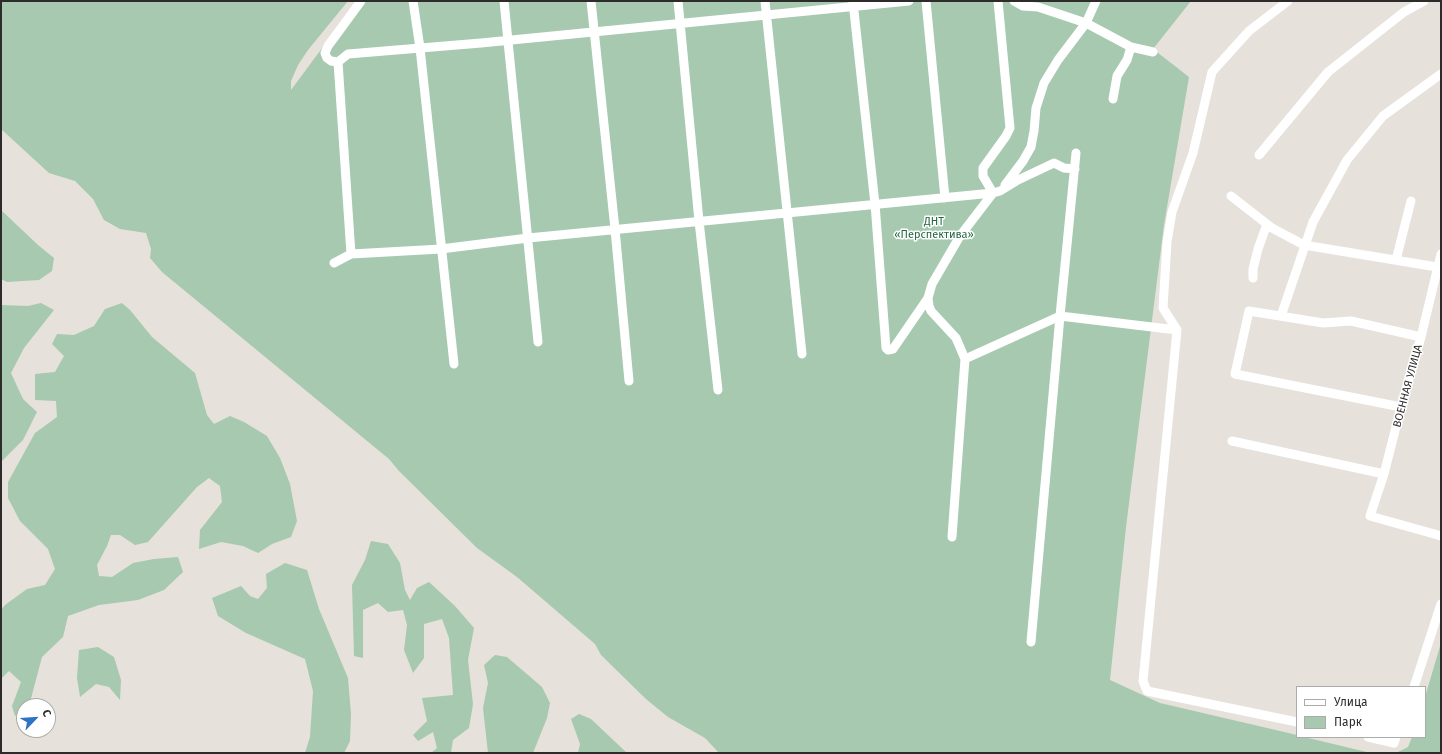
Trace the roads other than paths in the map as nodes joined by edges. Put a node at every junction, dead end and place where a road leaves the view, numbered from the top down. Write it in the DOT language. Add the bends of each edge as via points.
graph roads {
  1 [pos="361,1"];
  2 [pos="413,1"];
  3 [pos="504,1"];
  4 [pos="591,1"];
  5 [pos="678,1"];
  6 [pos="765,1"];
  7 [pos="909,1"];
  8 [pos="926,1"];
  9 [pos="998,1"];
  10 [pos="1014,1"];
  11 [pos="1028,1"];
  12 [pos="1096,1"];
  13 [pos="1288,1"];
  14 [pos="1424,1"];
  15 [pos="853,4"];
  16 [pos="1038,7"];
  17 [pos="766,16"];
  18 [pos="1086,23"];
  19 [pos="680,24"];
  20 [pos="594,32"];
  21 [pos="508,41"];
  22 [pos="1131,47"];
  23 [pos="420,48"];
  24 [pos="1153,52"];
  25 [pos="338,62"];
  26 [pos="1441,74"];
  27 [pos="1113,99"];
  28 [pos="1076,154"];
  29 [pos="1259,155"];
  30 [pos="1075,169"];
  31 [pos="997,192"];
  32 [pos="1231,196"];
  33 [pos="945,198"];
  34 [pos="1411,201"];
  35 [pos="875,204"];
  36 [pos="787,213"];
  37 [pos="699,221"];
  38 [pos="1267,224"];
  39 [pos="615,229"];
  40 [pos="528,238"];
  41 [pos="1304,245"];
  42 [pos="441,249"];
  43 [pos="350,254"];
  44 [pos="1441,254"];
  45 [pos="1396,260"];
  46 [pos="334,263"];
  47 [pos="1437,267"];
  48 [pos="1253,278"];
  49 [pos="928,298"];
  50 [pos="1060,316"];
  51 [pos="1280,316"];
  52 [pos="1178,330"];
  53 [pos="1421,337"];
  54 [pos="538,342"];
  55 [pos="802,354"];
  56 [pos="965,360"];
  57 [pos="454,364"];
  58 [pos="630,381"];
  59 [pos="718,390"];
  60 [pos="1401,407"];
  61 [pos="1232,441"];
  62 [pos="1384,474"];
  63 [pos="1441,536"];
  64 [pos="952,537"];
  65 [pos="1441,604"];
  66 [pos="1031,642"];
  67 [pos="1414,686"];
  68 [pos="1296,722"];
  69 [pos="1373,738"];
  70 [pos="1396,738"];
  1 -- 25 [label="street" via="325,53 331,61"];
  2 -- 23 [label="street"];
  3 -- 21 [label="street"];
  4 -- 20 [label="street"];
  5 -- 19 [label="street"];
  6 -- 17 [label="street"];
  7 -- 15 [label="street"];
  8 -- 33 [label="street"];
  9 -- 31 [label="street" via="1010,128 983,168 983,176"];
  10 -- 16 [label="street" via="1023,6"];
  11 -- 16 [label="street"];
  12 -- 18 [label="street"];
  13 -- 52 [label="street" via="1250,31 1212,72 1193,153 1172,212 1167,242 1163,308"];
  14 -- 29 [label="street" via="1404,12 1328,72"];
  15 -- 17 [label="street"];
  15 -- 35 [label="street"];
  16 -- 18 [label="street"];
  17 -- 19 [label="street"];
  17 -- 36 [label="street"];
  18 -- 22 [label="street"];
  18 -- 31 [label="street" via="1044,83 1036,108 1031,147 1023,161"];
  19 -- 20 [label="street"];
  19 -- 37 [label="street"];
  20 -- 21 [label="street"];
  20 -- 39 [label="street"];
  21 -- 23 [label="street"];
  21 -- 40 [label="street"];
  22 -- 24 [label="street"];
  22 -- 27 [label="street" via="1127,60 1117,76"];
  23 -- 25 [label="street" via="348,54"];
  23 -- 42 [label="street"];
  25 -- 43 [label="street"];
  26 -- 41 [label="street" via="1384,116 1347,160 1313,222"];
  28 -- 30 [label="street"];
  30 -- 31 [label="street" via="1064,168 1054,163"];
  30 -- 50 [label="street"];
  31 -- 33 [label="street"];
  31 -- 49 [label="street" via="960,236 932,284"];
  32 -- 38 [label="street"];
  33 -- 35 [label="street"];
  34 -- 45 [label="street"];
  35 -- 36 [label="street"];
  35 -- 49 [label="street" via="888,350 893,349"];
  36 -- 37 [label="street"];
  36 -- 55 [label="street"];
  37 -- 39 [label="street"];
  37 -- 59 [label="street"];
  38 -- 41 [label="street"];
  38 -- 48 [label="street" via="1258,249"];
  39 -- 40 [label="street"];
  39 -- 58 [label="street"];
  40 -- 42 [label="street"];
  40 -- 54 [label="street"];
  41 -- 45 [label="street"];
  41 -- 51 [label="street"];
  42 -- 43 [label="street"];
  42 -- 57 [label="street"];
  43 -- 46 [label="street"];
  44 -- 47 [label="street, ВОЕННАЯ УЛИЦА"];
  45 -- 47 [label="street"];
  47 -- 53 [label="street, ВОЕННАЯ УЛИЦА"];
  49 -- 56 [label="street" via="931,311 956,338"];
  50 -- 52 [label="street"];
  50 -- 56 [label="street"];
  50 -- 66 [label="street"];
  51 -- 53 [label="street" via="1323,323 1351,321"];
  51 -- 60 [label="street" via="1249,310 1235,374"];
  52 -- 68 [label="street" via="1143,681 1148,691"];
  53 -- 60 [label="street, ВОЕННАЯ УЛИЦА"];
  56 -- 64 [label="street"];
  60 -- 62 [label="street, ВОЕННАЯ УЛИЦА"];
  61 -- 62 [label="street"];
  62 -- 63 [label="street, ВОЕННАЯ УЛИЦА" via="1370,516"];
  65 -- 67 [label="street"];
  69 -- 70 [label="street" via="1394,742"];
}
